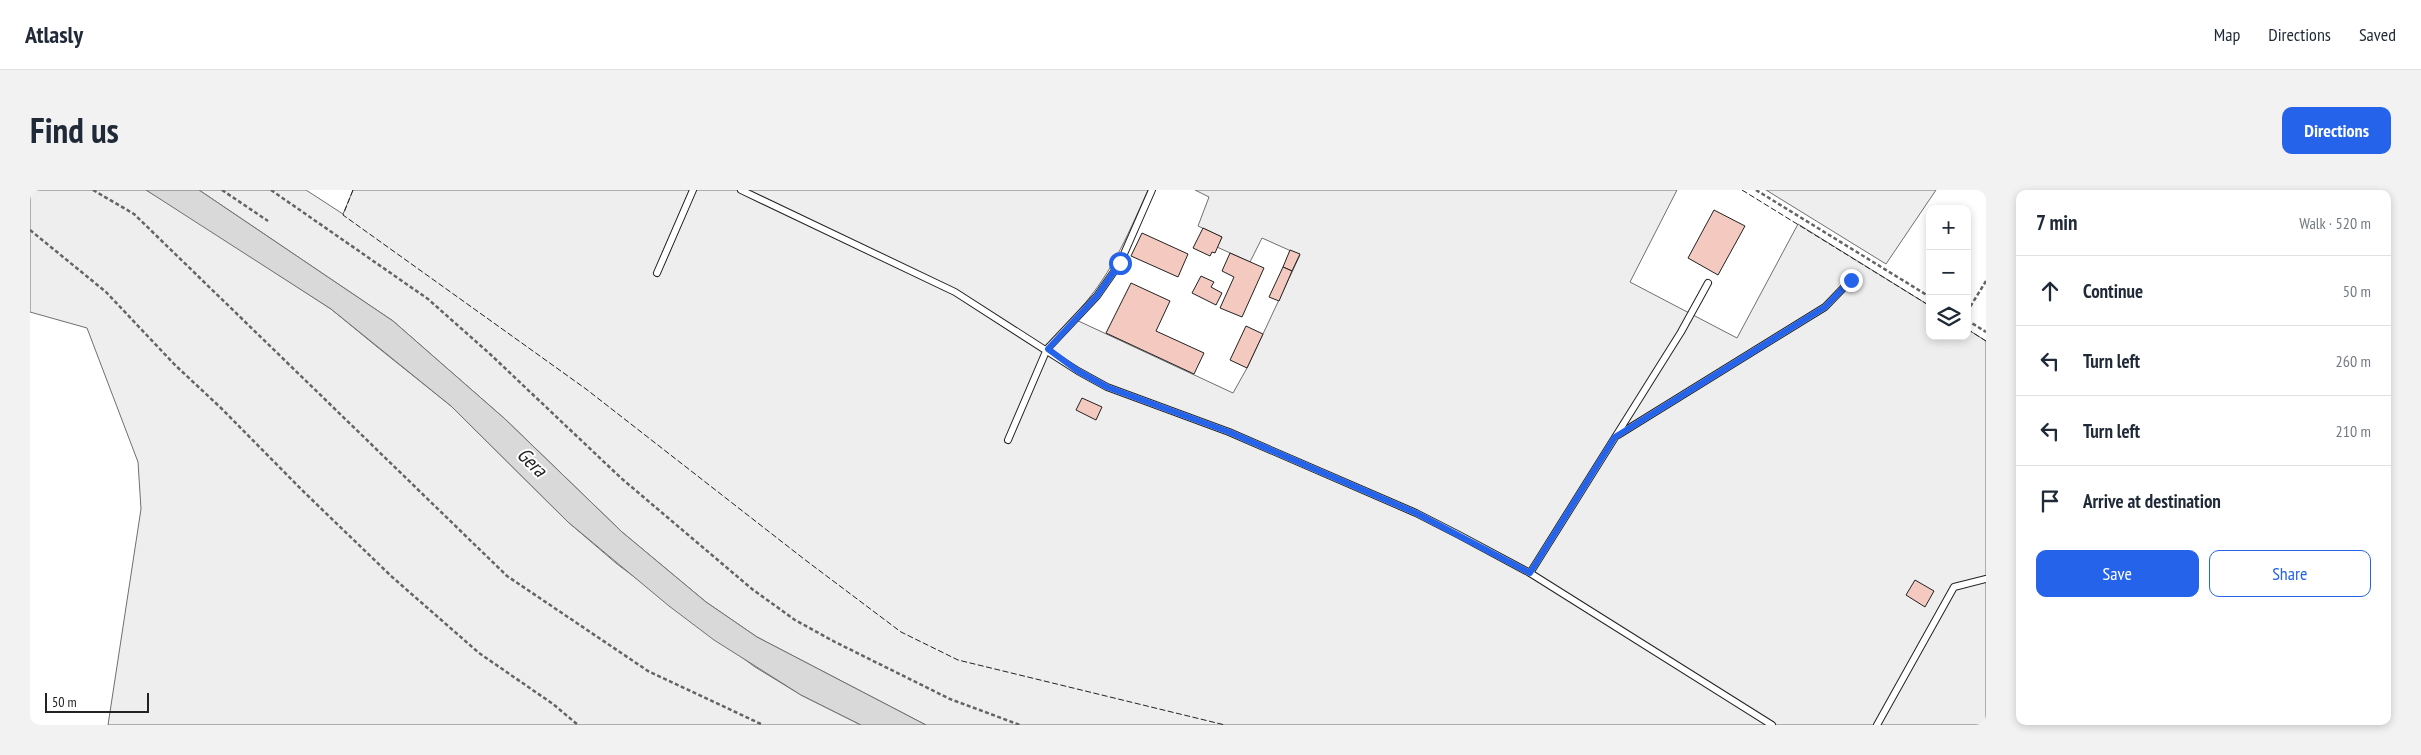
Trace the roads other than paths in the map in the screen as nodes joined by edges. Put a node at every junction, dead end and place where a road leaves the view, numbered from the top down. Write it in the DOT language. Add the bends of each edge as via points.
graph roads {
  1 [pos="693,190"];
  2 [pos="741,190"];
  3 [pos="1152,190"];
  4 [pos="657,273"];
  5 [pos="1851,280"];
  6 [pos="1708,283"];
  7 [pos="1048,349"];
  8 [pos="1615,437"];
  9 [pos="1008,440"];
  10 [pos="1530,573"];
  11 [pos="1986,579"];
  12 [pos="1772,725"];
  13 [pos="1877,725"];
  1 -- 4 [label="lane"];
  2 -- 7 [label="lane" via="955,292"];
  3 -- 7 [label="lane" via="1120,263 1097,296"];
  5 -- 8 [label="lane" via="1825,307"];
  6 -- 8 [label="lane"];
  7 -- 9 [label="lane"];
  7 -- 10 [label="lane" via="1107,387 1229,432 1416,513"];
  8 -- 10 [label="lane"];
  10 -- 12 [label="lane"];
  11 -- 13 [label="lane" via="1954,587"];
}
